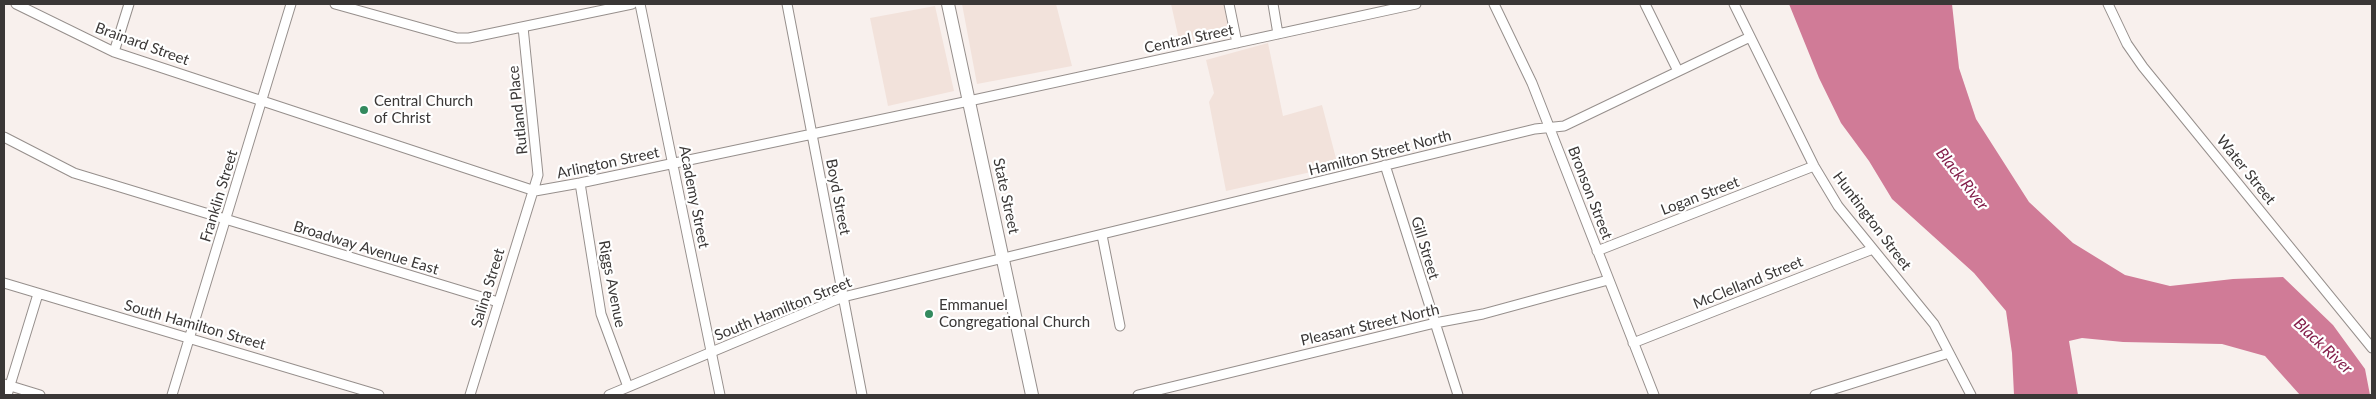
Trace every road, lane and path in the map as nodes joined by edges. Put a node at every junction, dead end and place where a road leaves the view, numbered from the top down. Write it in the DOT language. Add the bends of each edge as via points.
graph roads {
  1 [pos="16,4"];
  2 [pos="129,4"];
  3 [pos="290,4"];
  4 [pos="335,4"];
  5 [pos="632,4"];
  6 [pos="640,4"];
  7 [pos="787,4"];
  8 [pos="948,4"];
  9 [pos="1229,4"];
  10 [pos="1272,4"];
  11 [pos="1416,4"];
  12 [pos="1494,4"];
  13 [pos="1645,4"];
  14 [pos="1734,4"];
  15 [pos="2108,4"];
  16 [pos="523,27"];
  17 [pos="1278,34"];
  18 [pos="1750,37"];
  19 [pos="1237,43"];
  20 [pos="114,52"];
  21 [pos="1678,71"];
  22 [pos="262,100"];
  23 [pos="969,101"];
  24 [pos="1550,128"];
  25 [pos="812,134"];
  26 [pos="4,137"];
  27 [pos="673,163"];
  28 [pos="1385,165"];
  29 [pos="1814,166"];
  30 [pos="580,183"];
  31 [pos="535,191"];
  32 [pos="226,220"];
  33 [pos="1102,235"];
  34 [pos="1872,249"];
  35 [pos="1597,251"];
  36 [pos="1002,258"];
  37 [pos="1608,280"];
  38 [pos="4,283"];
  39 [pos="38,294"];
  40 [pos="843,297"];
  41 [pos="498,302"];
  42 [pos="1435,323"];
  43 [pos="1120,326"];
  44 [pos="190,338"];
  45 [pos="1633,343"];
  46 [pos="2372,348"];
  47 [pos="711,353"];
  48 [pos="1949,353"];
  49 [pos="628,387"];
  50 [pos="7,389"];
  51 [pos="40,395"];
  52 [pos="172,395"];
  53 [pos="379,395"];
  54 [pos="470,395"];
  55 [pos="608,395"];
  56 [pos="720,395"];
  57 [pos="862,395"];
  58 [pos="1032,395"];
  59 [pos="1138,395"];
  60 [pos="1458,395"];
  61 [pos="1654,395"];
  62 [pos="1815,395"];
  63 [pos="1971,395"];
  1 -- 20 [label="street, Brainard Street"];
  2 -- 20 [label="street"];
  3 -- 22 [label="street, Franklin Street"];
  4 -- 16 [label="street" via="457,38"];
  5 -- 16 [label="street"];
  6 -- 27 [label="street, Academy Street"];
  7 -- 25 [label="street, Boyd Street"];
  8 -- 23 [label="highway, State Street"];
  9 -- 19 [label="street"];
  10 -- 17 [label="street"];
  11 -- 17 [label="street, Central Street"];
  12 -- 24 [label="street, Bronson Street"];
  13 -- 21 [label="street"];
  14 -- 18 [label="street, Huntington Street"];
  15 -- 46 [label="street, Water Street" via="2127,44 2143,67"];
  16 -- 31 [label="street, Rutland Place" via="538,176"];
  17 -- 19 [label="street, Central Street"];
  18 -- 21 [label="street, Hamilton Street North"];
  18 -- 29 [label="street, Huntington Street"];
  19 -- 23 [label="street, Central Street"];
  20 -- 22 [label="street, Brainard Street"];
  21 -- 24 [label="street, Hamilton Street North" via="1564,126"];
  22 -- 31 [label="street, Arlington Street"];
  22 -- 32 [label="street, Franklin Street"];
  23 -- 25 [label="street, Arlington Street"];
  23 -- 36 [label="highway, State Street"];
  24 -- 28 [label="street, Hamilton Street North"];
  24 -- 35 [label="street, Bronson Street"];
  25 -- 27 [label="street, Arlington Street"];
  25 -- 40 [label="street, Boyd Street"];
  26 -- 32 [label="street, Broadway Avenue East" via="74,173"];
  27 -- 30 [label="street, Arlington Street"];
  27 -- 47 [label="street, Academy Street"];
  28 -- 33 [label="street, Hamilton Street North"];
  28 -- 42 [label="street, Gill Street"];
  29 -- 34 [label="street, Huntington Street" via="1838,206"];
  29 -- 35 [label="street, Logan Street"];
  30 -- 31 [label="street, Arlington Street"];
  30 -- 49 [label="street, Riggs Avenue" via="601,314"];
  31 -- 41 [label="street, Salina Street"];
  32 -- 41 [label="street, Broadway Avenue East"];
  32 -- 44 [label="street, Franklin Street"];
  33 -- 36 [label="street, Hamilton Street North"];
  33 -- 43 [label="street"];
  34 -- 45 [label="street, McClelland Street"];
  34 -- 48 [label="street, Huntington Street" via="1923,308"];
  35 -- 37 [label="street, Bronson Street"];
  36 -- 40 [label="street, South Hamilton Street"];
  36 -- 58 [label="highway, State Street"];
  37 -- 42 [label="street, Pleasant Street North" via="1483,314"];
  37 -- 45 [label="street, Bronson Street"];
  38 -- 39 [label="street, South Hamilton Street"];
  39 -- 44 [label="street, South Hamilton Street"];
  39 -- 50 [label="street"];
  40 -- 47 [label="street, South Hamilton Street"];
  40 -- 57 [label="street, Boyd Street"];
  41 -- 54 [label="street, Salina Street"];
  42 -- 59 [label="street, Pleasant Street North"];
  42 -- 60 [label="street, Gill Street"];
  44 -- 52 [label="street, Franklin Street"];
  44 -- 53 [label="street, South Hamilton Street"];
  45 -- 61 [label="street, Bronson Street"];
  47 -- 49 [label="street, South Hamilton Street"];
  47 -- 56 [label="street, Academy Street"];
  48 -- 62 [label="street"];
  48 -- 63 [label="street, Huntington Street"];
  49 -- 55 [label="street, South Hamilton Street"];
  50 -- 51 [label="street"];
}
